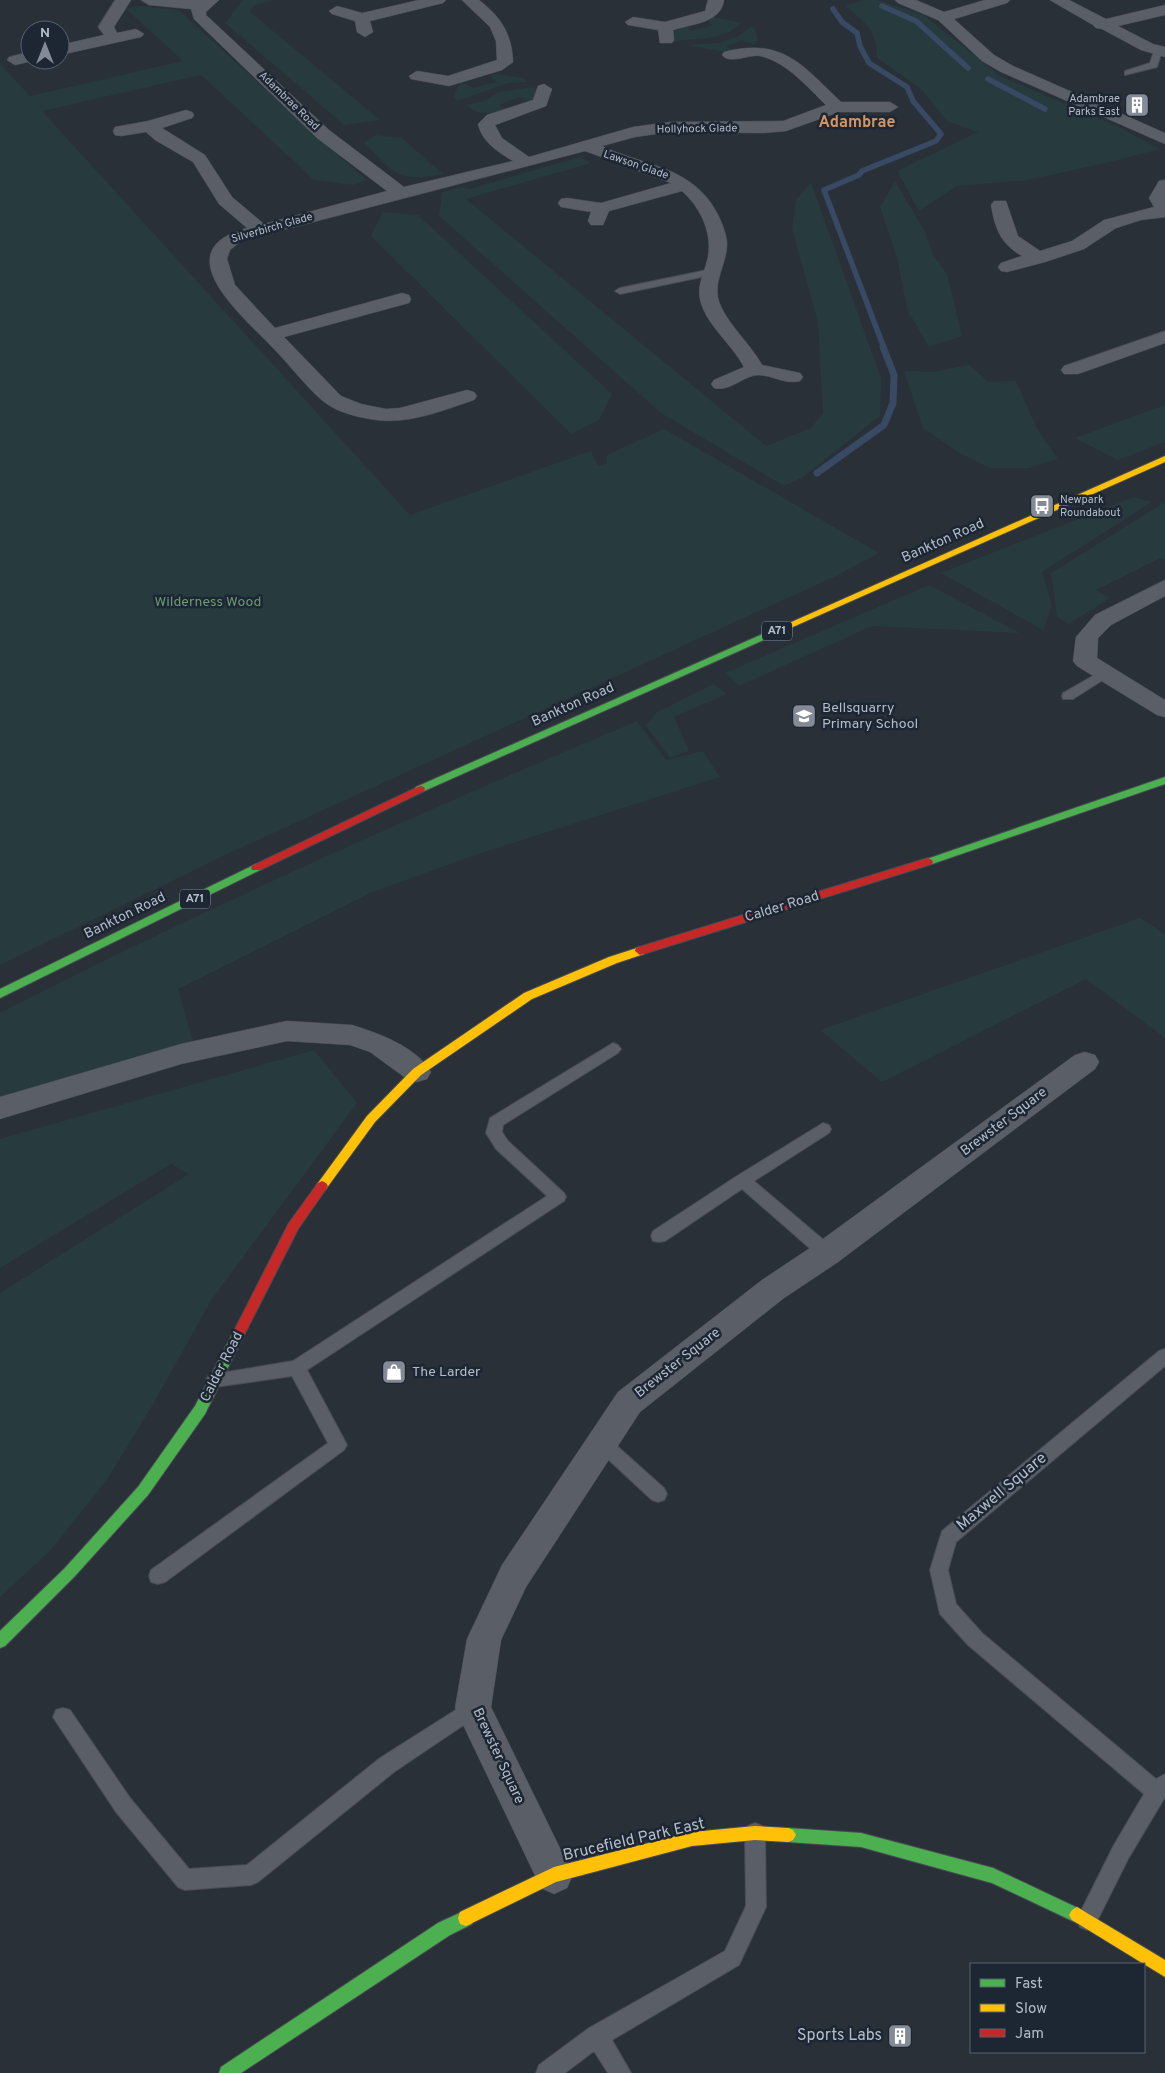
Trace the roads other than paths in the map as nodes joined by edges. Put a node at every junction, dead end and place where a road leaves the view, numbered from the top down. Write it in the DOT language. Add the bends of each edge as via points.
graph roads {
  1 [pos="123,0"];
  2 [pos="150,0"];
  3 [pos="438,0"];
  4 [pos="470,0"];
  5 [pos="716,0"];
  6 [pos="903,0"];
  7 [pos="1002,0"];
  8 [pos="1058,0"];
  9 [pos="206,3"];
  10 [pos="1165,10"];
  11 [pos="337,11"];
  12 [pos="942,17"];
  13 [pos="633,22"];
  14 [pos="1101,25"];
  15 [pos="136,34"];
  16 [pos="114,38"];
  17 [pos="768,38"];
  18 [pos="70,48"];
  19 [pos="756,51"];
  20 [pos="1162,51"];
  21 [pos="730,54"];
  22 [pos="1128,73"];
  23 [pos="417,76"];
  24 [pos="449,81"];
  25 [pos="446,98"];
  26 [pos="547,100"];
  27 [pos="837,107"];
  28 [pos="890,108"];
  29 [pos="186,115"];
  30 [pos="150,126"];
  31 [pos="121,131"];
  32 [pos="1165,139"];
  33 [pos="586,145"];
  34 [pos="527,163"];
  35 [pos="686,185"];
  36 [pos="1165,186"];
  37 [pos="401,193"];
  38 [pos="567,203"];
  39 [pos="1000,205"];
  40 [pos="1164,211"];
  41 [pos="260,230"];
  42 [pos="1040,258"];
  43 [pos="1007,267"];
  44 [pos="712,272"];
  45 [pos="620,291"];
  46 [pos="402,299"];
  47 [pos="270,335"];
  48 [pos="1165,337"];
  49 [pos="1082,346"];
  50 [pos="1103,359"];
  51 [pos="756,369"];
  52 [pos="1071,370"];
  53 [pos="793,377"];
  54 [pos="721,384"];
  55 [pos="467,396"];
  56 [pos="1165,459"];
  57 [pos="1165,586"];
  58 [pos="1105,673"];
  59 [pos="1068,696"];
  60 [pos="1165,710"];
  61 [pos="1165,780"];
  62 [pos="0,994"];
  63 [pos="612,1049"];
  64 [pos="1086,1062"];
  65 [pos="417,1072"];
  66 [pos="0,1108"];
  67 [pos="823,1129"];
  68 [pos="744,1180"];
  69 [pos="659,1236"];
  70 [pos="828,1253"];
  71 [pos="1165,1356"];
  72 [pos="297,1368"];
  73 [pos="216,1380"];
  74 [pos="602,1443"];
  75 [pos="658,1494"];
  76 [pos="158,1576"];
  77 [pos="0,1641"];
  78 [pos="473,1708"];
  79 [pos="63,1717"];
  80 [pos="1161,1788"];
  81 [pos="755,1834"];
  82 [pos="554,1875"];
  83 [pos="1087,1920"];
  84 [pos="1165,1969"];
  85 [pos="597,2036"];
  86 [pos="227,2073"];
  87 [pos="547,2073"];
  88 [pos="620,2073"];
  1 -- 16 [label="street" via="106,27"];
  2 -- 9 [label="street"];
  3 -- 11 [label="street" via="363,25"];
  4 -- 24 [label="street" via="485,11 500,30 505,45 505,62"];
  5 -- 13 [label="street" via="716,8 710,14 665,34"];
  6 -- 12 [label="street"];
  7 -- 12 [label="street"];
  8 -- 14 [label="street"];
  9 -- 37 [label="street, Adambrae Road" via="198,11 199,16 323,134"];
  10 -- 14 [label="street"];
  12 -- 32 [label="street" via="988,58 1007,69"];
  14 -- 20 [label="street"];
  15 -- 16 [label="street"];
  16 -- 18 [label="street"];
  17 -- 19 [label="street"];
  19 -- 21 [label="street"];
  19 -- 27 [label="street" via="791,64"];
  20 -- 22 [label="lane" via="1154,65"];
  23 -- 24 [label="street"];
  24 -- 25 [label="street"];
  26 -- 34 [label="street" via="493,118 486,124 486,130 492,137"];
  27 -- 28 [label="street, Hollyhock Glade"];
  27 -- 33 [label="street, Hollyhock Glade" via="786,126 670,127 633,132"];
  29 -- 30 [label="street"];
  30 -- 31 [label="street"];
  30 -- 41 [label="street" via="199,159 226,200"];
  33 -- 34 [label="street, Hollyhock Glade"];
  33 -- 35 [label="street, Lawson Glade"];
  34 -- 37 [label="street, Hollyhock Glade"];
  35 -- 38 [label="street, Lawson Glade" via="599,215"];
  35 -- 44 [label="street, Lawson Glade" via="712,216 717,234 717,258"];
  36 -- 40 [label="street" via="1158,198"];
  37 -- 41 [label="street, Silverbirch Glade"];
  39 -- 42 [label="street" via="1003,222 1014,245"];
  40 -- 42 [label="street" via="1110,224 1078,245"];
  41 -- 47 [label="street, Silverbirch Glade" via="222,244 218,254 226,287"];
  42 -- 43 [label="street"];
  44 -- 45 [label="lane"];
  44 -- 51 [label="street, Lawson Glade" via="709,299 722,323"];
  46 -- 47 [label="street" via="366,300"];
  47 -- 55 [label="street, Silverbirch Glade" via="334,400 390,424"];
  48 -- 50 [label="street"];
  49 -- 50 [label="street"];
  50 -- 52 [label="street"];
  51 -- 53 [label="street"];
  51 -- 54 [label="street"];
  56 -- 62 [label="street, Bankton Road / A71" via="389,803"];
  57 -- 58 [label="street" via="1103,620 1087,637 1085,661"];
  58 -- 59 [label="lane"];
  58 -- 60 [label="street"];
  61 -- 65 [label="street, Calder Road" via="957,852 613,960 528,996"];
  63 -- 72 [label="lane" via="496,1122 494,1133 502,1145 558,1197"];
  64 -- 70 [label="street, Brewster Square"];
  65 -- 66 [label="street" via="380,1045 352,1035 287,1031 181,1054"];
  65 -- 73 [label="street, Calder Road" via="371,1118 293,1226"];
  67 -- 68 [label="lane"];
  68 -- 69 [label="lane"];
  68 -- 70 [label="lane"];
  70 -- 74 [label="street, Brewster Square" via="773,1289 629,1402"];
  71 -- 80 [label="lane, Maxwell Square" via="948,1537 939,1570 946,1608 975,1639"];
  72 -- 73 [label="lane"];
  72 -- 76 [label="lane" via="338,1445"];
  73 -- 77 [label="street, Calder Road" via="200,1410 143,1491 70,1572"];
  74 -- 75 [label="lane"];
  74 -- 78 [label="street, Brewster Square" via="514,1576 484,1639"];
  78 -- 79 [label="lane" via="386,1765 251,1875 185,1880 123,1806"];
  78 -- 82 [label="street, Brewster Square"];
  80 -- 83 [label="lane, Maxwell Square" via="1121,1852"];
  81 -- 82 [label="street, Brucefield Park East" via="692,1839"];
  81 -- 83 [label="street, Brucefield Park East" via="861,1840 993,1876"];
  81 -- 85 [label="lane" via="756,1907 732,1958"];
  82 -- 86 [label="street, Brucefield Park East" via="444,1929"];
  83 -- 84 [label="street, Brucefield Park East"];
  85 -- 87 [label="lane"];
  85 -- 88 [label="lane"];
}
